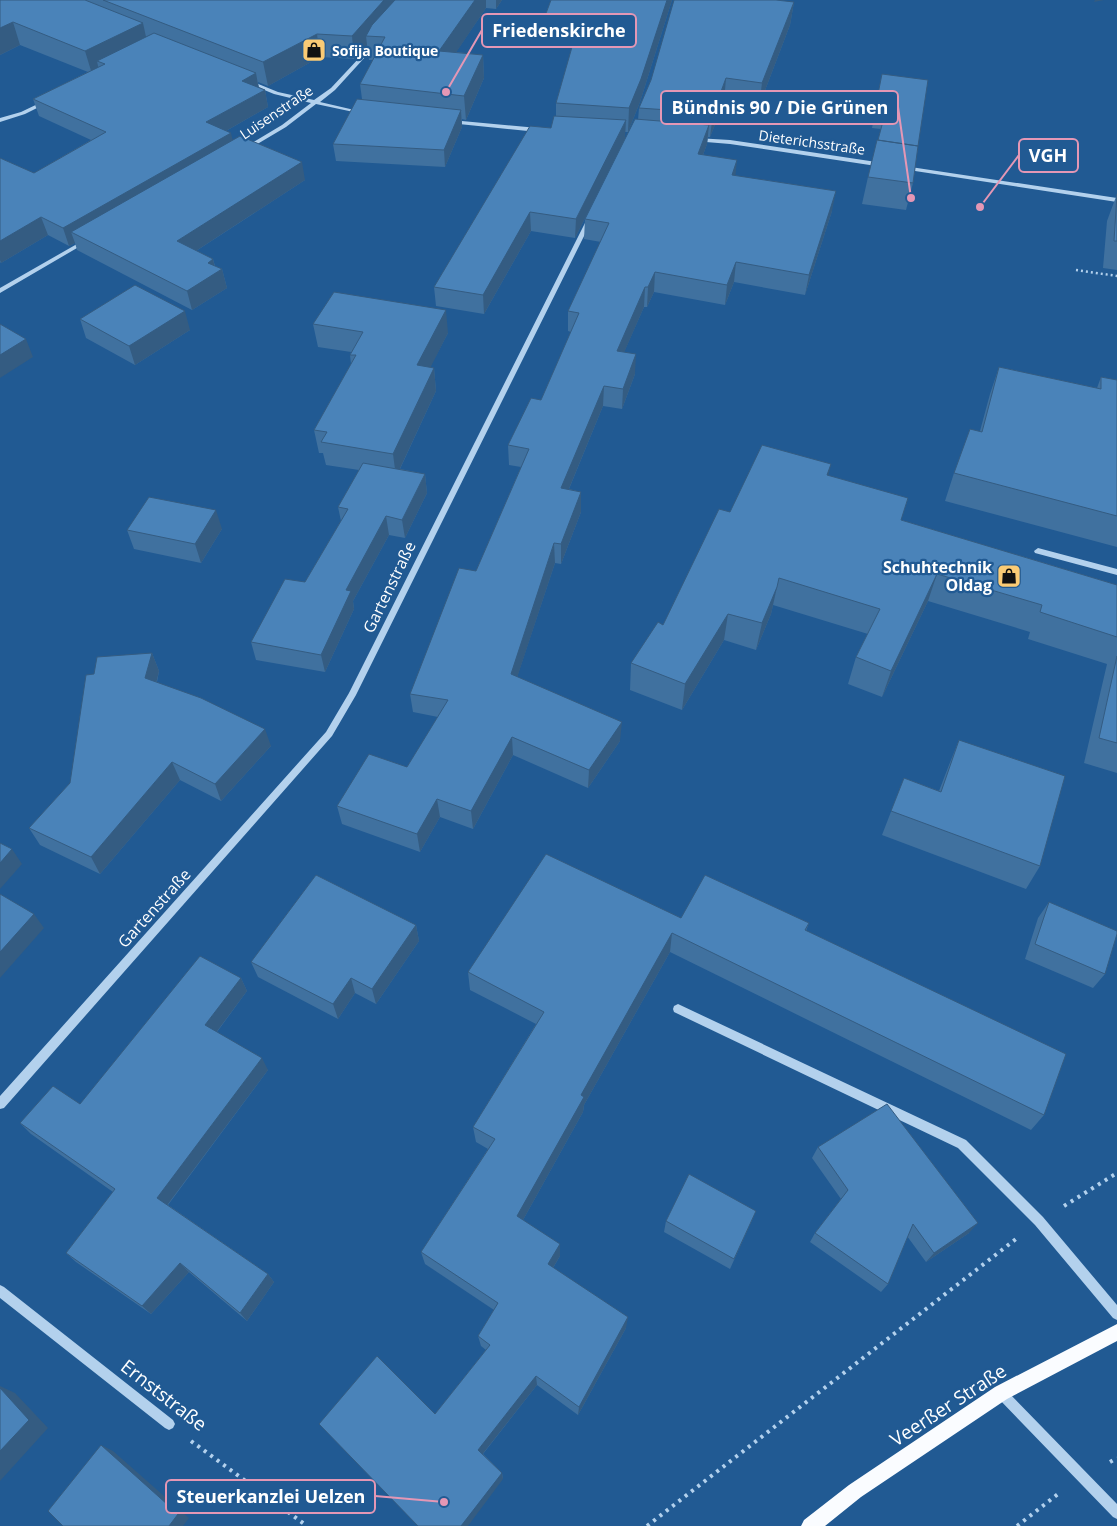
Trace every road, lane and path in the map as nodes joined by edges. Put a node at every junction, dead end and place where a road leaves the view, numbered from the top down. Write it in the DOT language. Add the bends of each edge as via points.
graph roads {
  1 [pos="380,37"];
  2 [pos="240,79"];
  3 [pos="49,100"];
  4 [pos="314,103"];
  5 [pos="371,114"];
  6 [pos="0,120"];
  7 [pos="448,122"];
  8 [pos="547,130"];
  9 [pos="688,139"];
  10 [pos="241,151"];
  11 [pos="1117,200"];
  12 [pos="595,207"];
  13 [pos="95,236"];
  14 [pos="1076,270"];
  15 [pos="1117,276"];
  16 [pos="0,291"];
  17 [pos="1038,552"];
  18 [pos="1117,572"];
  19 [pos="678,1009"];
  20 [pos="0,1104"];
  21 [pos="1117,1173"];
  22 [pos="1039,1221"];
  23 [pos="0,1291"];
  24 [pos="1117,1314"];
  25 [pos="1117,1332"];
  26 [pos="1002,1393"];
  27 [pos="169,1424"];
  28 [pos="1117,1513"];
  29 [pos="307,1526"];
  30 [pos="647,1526"];
  31 [pos="810,1526"];
  1 -- 4 [label="street, Luisenstraße" via="333,89"];
  2 -- 4 [label="street"];
  3 -- 6 [label="street"];
  4 -- 5 [label="street"];
  4 -- 10 [label="street, Luisenstraße" via="284,126"];
  7 -- 8 [label="street"];
  9 -- 11 [label="street, Dieterichsstraße" via="730,142"];
  12 -- 20 [label="street, Gartenstraße" via="357,686 329,734"];
  13 -- 16 [label="street"];
  14 -- 15 [label="path"];
  17 -- 18 [label="street"];
  19 -- 22 [label="street" via="962,1144"];
  21 -- 22 [label="path"];
  22 -- 24 [label="street"];
  22 -- 30 [label="path"];
  23 -- 27 [label="street, Ernststraße"];
  25 -- 26 [label="main road, Veerßer Straße"];
  26 -- 28 [label="street"];
  26 -- 31 [label="main road, Veerßer Straße" via="854,1491"];
  27 -- 29 [label="path, Ernststraße"];
}
